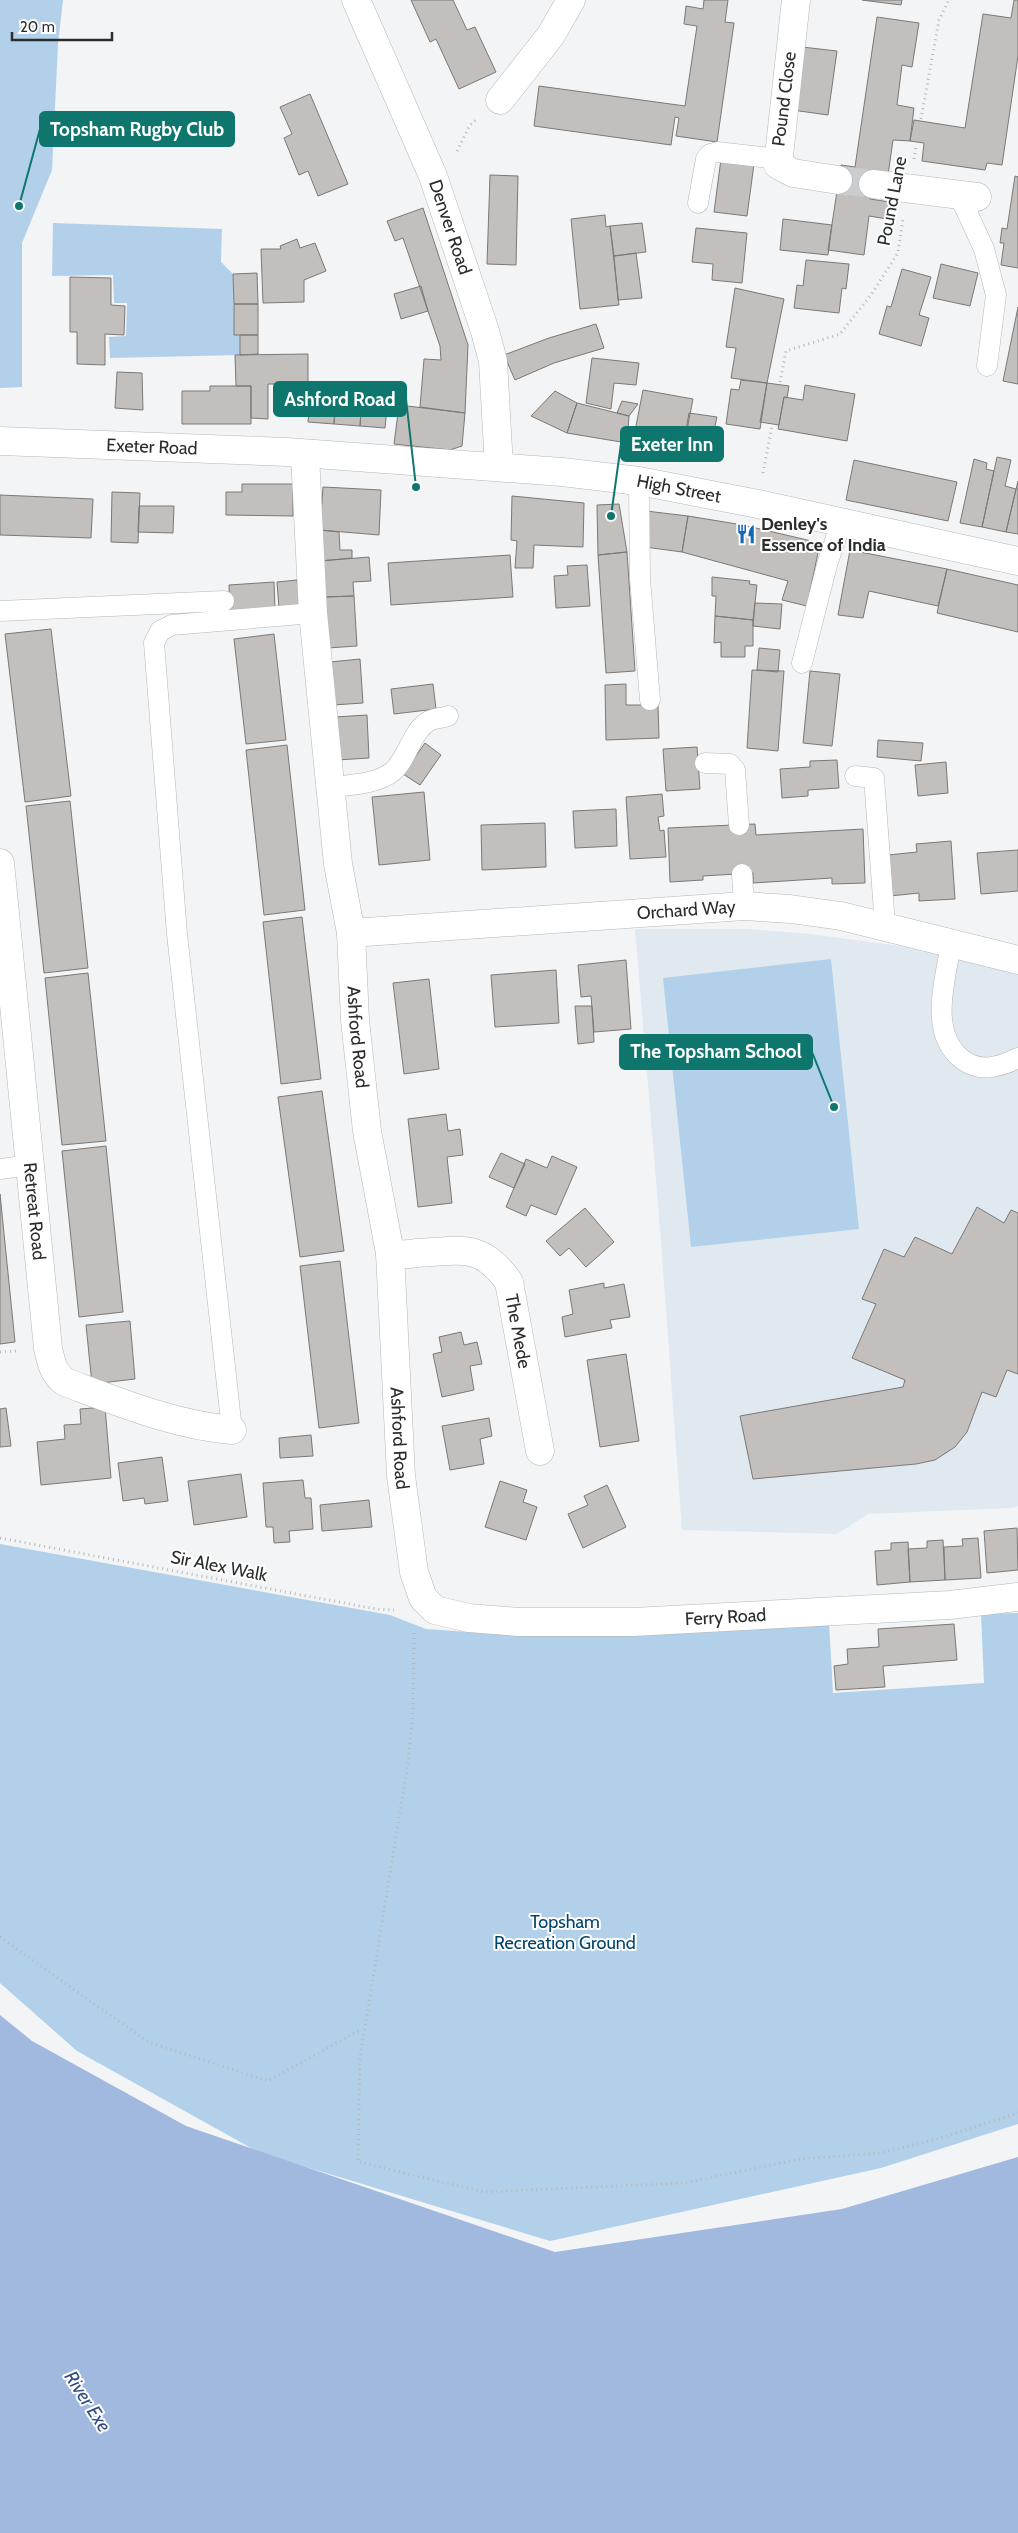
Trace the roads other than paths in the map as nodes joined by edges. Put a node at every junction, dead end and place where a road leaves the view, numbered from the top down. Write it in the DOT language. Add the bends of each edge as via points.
graph roads {
  1 [pos="356,0"];
  2 [pos="571,0"];
  3 [pos="796,0"];
  4 [pos="500,100"];
  5 [pos="778,159"];
  6 [pos="838,180"];
  7 [pos="872,184"];
  8 [pos="968,196"];
  9 [pos="698,203"];
  10 [pos="987,366"];
  11 [pos="0,441"];
  12 [pos="306,455"];
  13 [pos="498,467"];
  14 [pos="639,481"];
  15 [pos="841,522"];
  16 [pos="1018,561"];
  17 [pos="224,601"];
  18 [pos="0,611"];
  19 [pos="313,613"];
  20 [pos="802,663"];
  21 [pos="650,700"];
  22 [pos="448,716"];
  23 [pos="705,763"];
  24 [pos="855,776"];
  25 [pos="332,787"];
  26 [pos="739,825"];
  27 [pos="0,863"];
  28 [pos="742,874"];
  29 [pos="744,906"];
  30 [pos="885,926"];
  31 [pos="351,933"];
  32 [pos="952,944"];
  33 [pos="1018,960"];
  34 [pos="1018,1058"];
  35 [pos="30,1165"];
  36 [pos="0,1169"];
  37 [pos="390,1253"];
  38 [pos="232,1430"];
  39 [pos="540,1451"];
  40 [pos="1018,1597"];
  41 [pos="435,1610"];
  1 -- 13 [label="street, Denver Road" via="432,176 485,331 493,361"];
  2 -- 4 [label="street" via="551,35"];
  3 -- 5 [label="street, Pound Close"];
  5 -- 6 [label="street, Pound Close" via="778,165 793,173"];
  5 -- 9 [label="lane" via="717,152 710,154 706,159"];
  7 -- 8 [label="street"];
  8 -- 10 [label="lane" via="996,295"];
  11 -- 12 [label="street, Exeter Road"];
  12 -- 13 [label="street, High Street"];
  12 -- 19 [label="street, Ashford Road"];
  13 -- 14 [label="street, High Street"];
  14 -- 15 [label="street, High Street"];
  14 -- 21 [label="lane" via="640,579"];
  15 -- 16 [label="street, High Street"];
  15 -- 20 [label="lane"];
  17 -- 18 [label="lane"];
  19 -- 25 [label="street, Ashford Road"];
  19 -- 38 [label="lane" via="172,625 160,631 154,643 178,934"];
  22 -- 25 [label="lane" via="429,721 392,772"];
  23 -- 26 [label="lane" via="730,764 735,770"];
  24 -- 30 [label="lane" via="874,778"];
  25 -- 31 [label="street, Ashford Road" via="338,864"];
  27 -- 35 [label="street, Retreat Road"];
  28 -- 29 [label="lane"];
  29 -- 30 [label="street, Orchard Way" via="790,909"];
  29 -- 31 [label="street, Orchard Way"];
  30 -- 32 [label="street, Orchard Way"];
  31 -- 37 [label="street, Ashford Road" via="355,1020 367,1131"];
  32 -- 33 [label="street, Orchard Way"];
  32 -- 34 [label="lane" via="942,994 943,1031 952,1052 970,1065 987,1069"];
  35 -- 36 [label="lane"];
  35 -- 38 [label="street, Retreat Road" via="48,1348 59,1378 141,1410 209,1428"];
  37 -- 39 [label="street, The Mede" via="465,1250 480,1253 497,1265 509,1282"];
  37 -- 41 [label="street, Ashford Road" via="401,1476 414,1572 423,1598"];
  40 -- 41 [label="street, Ferry Road" via="950,1604 633,1622 519,1622 469,1618"];
}
